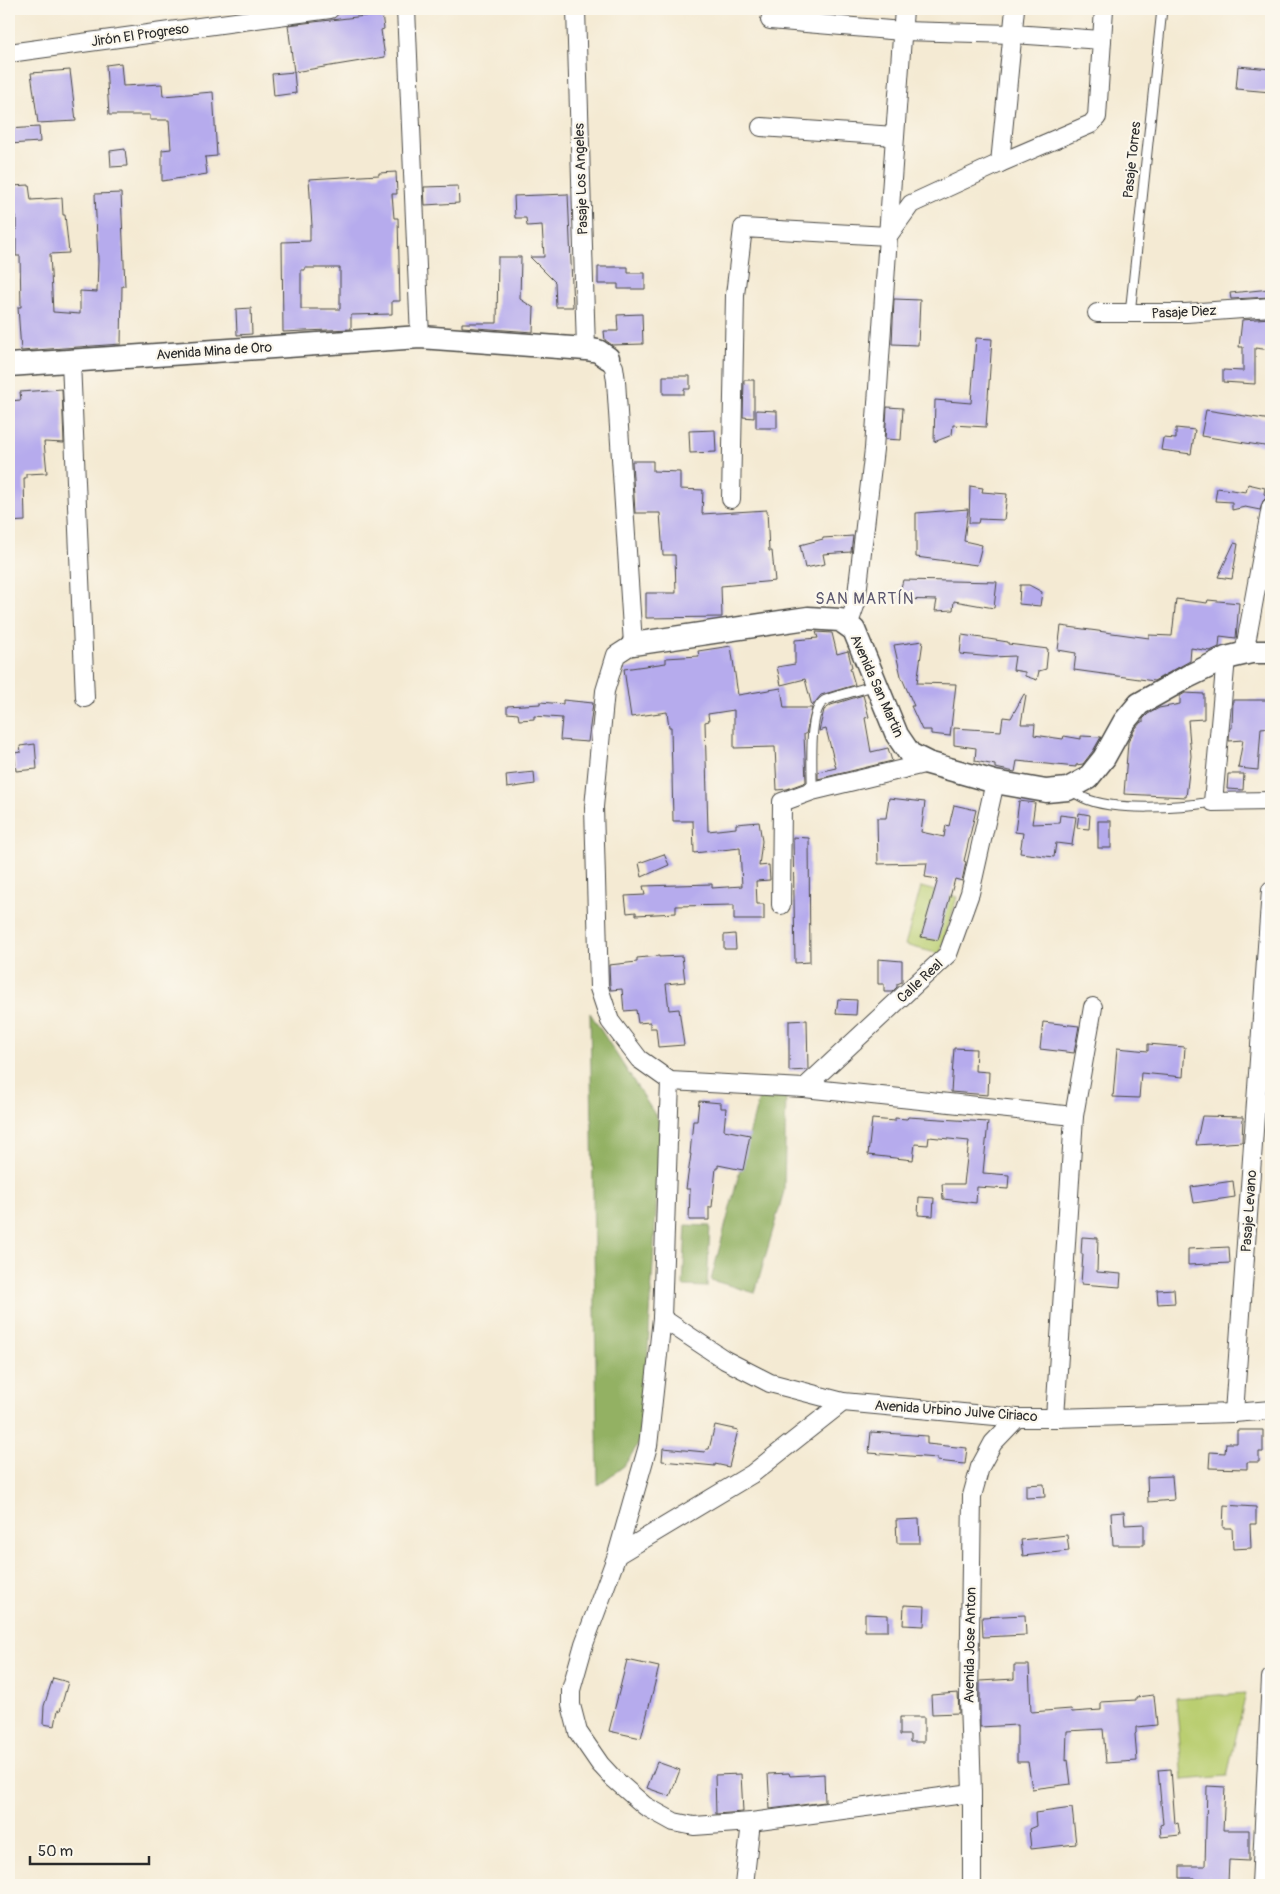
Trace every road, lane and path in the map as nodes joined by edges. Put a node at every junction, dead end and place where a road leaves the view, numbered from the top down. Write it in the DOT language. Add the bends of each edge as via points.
graph roads {
  1 [pos="330,9"];
  2 [pos="406,9"];
  3 [pos="576,9"];
  4 [pos="904,9"];
  5 [pos="1015,9"];
  6 [pos="1104,9"];
  7 [pos="1162,9"];
  8 [pos="770,20"];
  9 [pos="902,31"];
  10 [pos="1013,34"];
  11 [pos="1102,40"];
  12 [pos="9,53"];
  13 [pos="761,127"];
  14 [pos="895,136"];
  15 [pos="1000,163"];
  16 [pos="888,236"];
  17 [pos="1271,307"];
  18 [pos="1097,313"];
  19 [pos="1130,314"];
  20 [pos="420,337"];
  21 [pos="586,349"];
  22 [pos="608,358"];
  23 [pos="71,361"];
  24 [pos="9,365"];
  25 [pos="731,499"];
  26 [pos="1271,507"];
  27 [pos="848,626"];
  28 [pos="633,644"];
  29 [pos="1271,652"];
  30 [pos="1235,656"];
  31 [pos="876,685"];
  32 [pos="85,698"];
  33 [pos="928,763"];
  34 [pos="995,782"];
  35 [pos="1068,789"];
  36 [pos="812,791"];
  37 [pos="1271,801"];
  38 [pos="1213,802"];
  39 [pos="1271,890"];
  40 [pos="781,905"];
  41 [pos="1093,1007"];
  42 [pos="670,1081"];
  43 [pos="804,1088"];
  44 [pos="1074,1116"];
  45 [pos="662,1318"];
  46 [pos="843,1402"];
  47 [pos="1271,1410"];
  48 [pos="1234,1413"];
  49 [pos="1017,1418"];
  50 [pos="1055,1418"];
  51 [pos="617,1555"];
  52 [pos="1271,1678"];
  53 [pos="972,1793"];
  54 [pos="751,1822"];
  55 [pos="744,1885"];
  56 [pos="972,1885"];
  57 [pos="1261,1885"];
  1 -- 12 [label="street, Jirón El Progreso"];
  2 -- 20 [label="street"];
  3 -- 21 [label="street, Pasaje Los Angeles"];
  4 -- 9 [label="street"];
  5 -- 10 [label="street"];
  6 -- 11 [label="street"];
  7 -- 19 [label="lane, Pasaje Torres"];
  8 -- 9 [label="street"];
  9 -- 10 [label="street"];
  9 -- 14 [label="street"];
  10 -- 11 [label="street"];
  10 -- 15 [label="street"];
  11 -- 15 [label="street" via="1097,117 1091,124"];
  13 -- 14 [label="street"];
  14 -- 16 [label="street"];
  15 -- 16 [label="street" via="911,204"];
  16 -- 25 [label="street" via="743,228 735,295"];
  16 -- 27 [label="street" via="874,449 856,604"];
  17 -- 19 [label="street, Pasaje Diez"];
  18 -- 19 [label="street, Pasaje Diez"];
  20 -- 21 [label="street, Avenida Mina de Oro"];
  20 -- 23 [label="street, Avenida Mina de Oro"];
  21 -- 22 [label="street, Avenida Mina de Oro" via="598,351"];
  22 -- 28 [label="street" via="614,367 616,381"];
  23 -- 24 [label="street, Avenida Mina de Oro"];
  23 -- 32 [label="street"];
  26 -- 30 [label="street"];
  27 -- 28 [label="street, Avenida San Martin" via="840,620 808,618"];
  27 -- 31 [label="street, Avenida San Martin" via="854,630"];
  28 -- 42 [label="street" via="616,655 605,691 594,807 599,988 610,1021 639,1059"];
  29 -- 30 [label="street, Avenida San Martin"];
  30 -- 35 [label="street, Avenida San Martin" via="1139,704 1124,722 1099,765 1088,778"];
  30 -- 38 [label="street"];
  31 -- 33 [label="street, Avenida San Martin" via="897,735 910,754"];
  31 -- 36 [label="lane" via="824,701 818,708 813,724"];
  33 -- 34 [label="street, Avenida San Martin"];
  33 -- 36 [label="street"];
  34 -- 35 [label="street, Avenida San Martin" via="1046,791"];
  34 -- 43 [label="street, Calle Real" via="970,893 948,954"];
  35 -- 38 [label="lane" via="1085,799 1116,806 1188,806"];
  36 -- 40 [label="street" via="782,802"];
  37 -- 38 [label="street"];
  39 -- 48 [label="street, Pasaje Levano"];
  41 -- 44 [label="street"];
  42 -- 43 [label="street"];
  42 -- 45 [label="street"];
  43 -- 44 [label="street"];
  44 -- 50 [label="street"];
  45 -- 46 [label="street, Avenida Urbino Julve Ciriaco" via="725,1360 770,1383"];
  45 -- 51 [label="street" via="648,1446"];
  46 -- 49 [label="street, Avenida Urbino Julve Ciriaco"];
  46 -- 51 [label="street" via="752,1474"];
  47 -- 48 [label="street, Avenida Urbino Julve Ciriaco"];
  48 -- 50 [label="street, Avenida Urbino Julve Ciriaco"];
  49 -- 50 [label="street, Avenida Urbino Julve Ciriaco"];
  49 -- 53 [label="street, Avenida Jose Anton" via="994,1444 980,1467 972,1496 968,1700"];
  51 -- 54 [label="street" via="584,1644 571,1690 578,1732 613,1778 645,1806 674,1822 694,1826"];
  52 -- 57 [label="street"];
  53 -- 54 [label="street"];
  53 -- 56 [label="street, Avenida Jose Anton"];
  54 -- 55 [label="street"];
}
